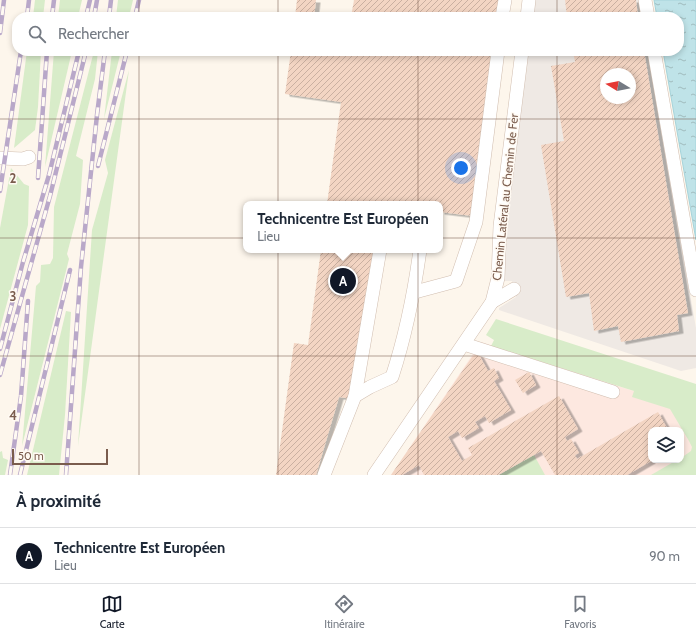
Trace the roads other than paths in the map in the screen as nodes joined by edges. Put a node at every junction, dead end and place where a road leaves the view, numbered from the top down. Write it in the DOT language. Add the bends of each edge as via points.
graph roads {
  1 [pos="505,0"];
  2 [pos="529,0"];
  3 [pos="645,0"];
  4 [pos="503,12"];
  5 [pos="528,12"];
  6 [pos="647,12"];
  7 [pos="497,56"];
  8 [pos="521,56"];
  9 [pos="655,56"];
  10 [pos="29,156"];
  11 [pos="0,158"];
  12 [pos="379,253"];
  13 [pos="420,253"];
  14 [pos="514,289"];
  15 [pos="696,290"];
  16 [pos="415,292"];
  17 [pos="492,302"];
  18 [pos="464,344"];
  19 [pos="613,392"];
  20 [pos="355,396"];
  21 [pos="324,475"];
  22 [pos="374,475"];
  1 -- 4 [label="street"];
  2 -- 5 [label="street"];
  3 -- 6 [label="street"];
  7 -- 16 [label="street" via="476,222 456,281"];
  8 -- 17 [label="street, Chemin Latéral au Chemin de Fer" via="500,226 498,278"];
  9 -- 15 [label="street"];
  10 -- 11 [label="street" via="23,159"];
  12 -- 20 [label="street"];
  13 -- 16 [label="street"];
  14 -- 17 [label="street"];
  16 -- 20 [label="street" via="392,376"];
  17 -- 18 [label="street, Chemin Latéral au Chemin de Fer"];
  18 -- 19 [label="street"];
  18 -- 22 [label="street, Chemin Latéral au Chemin de Fer"];
  20 -- 21 [label="street"];
}
